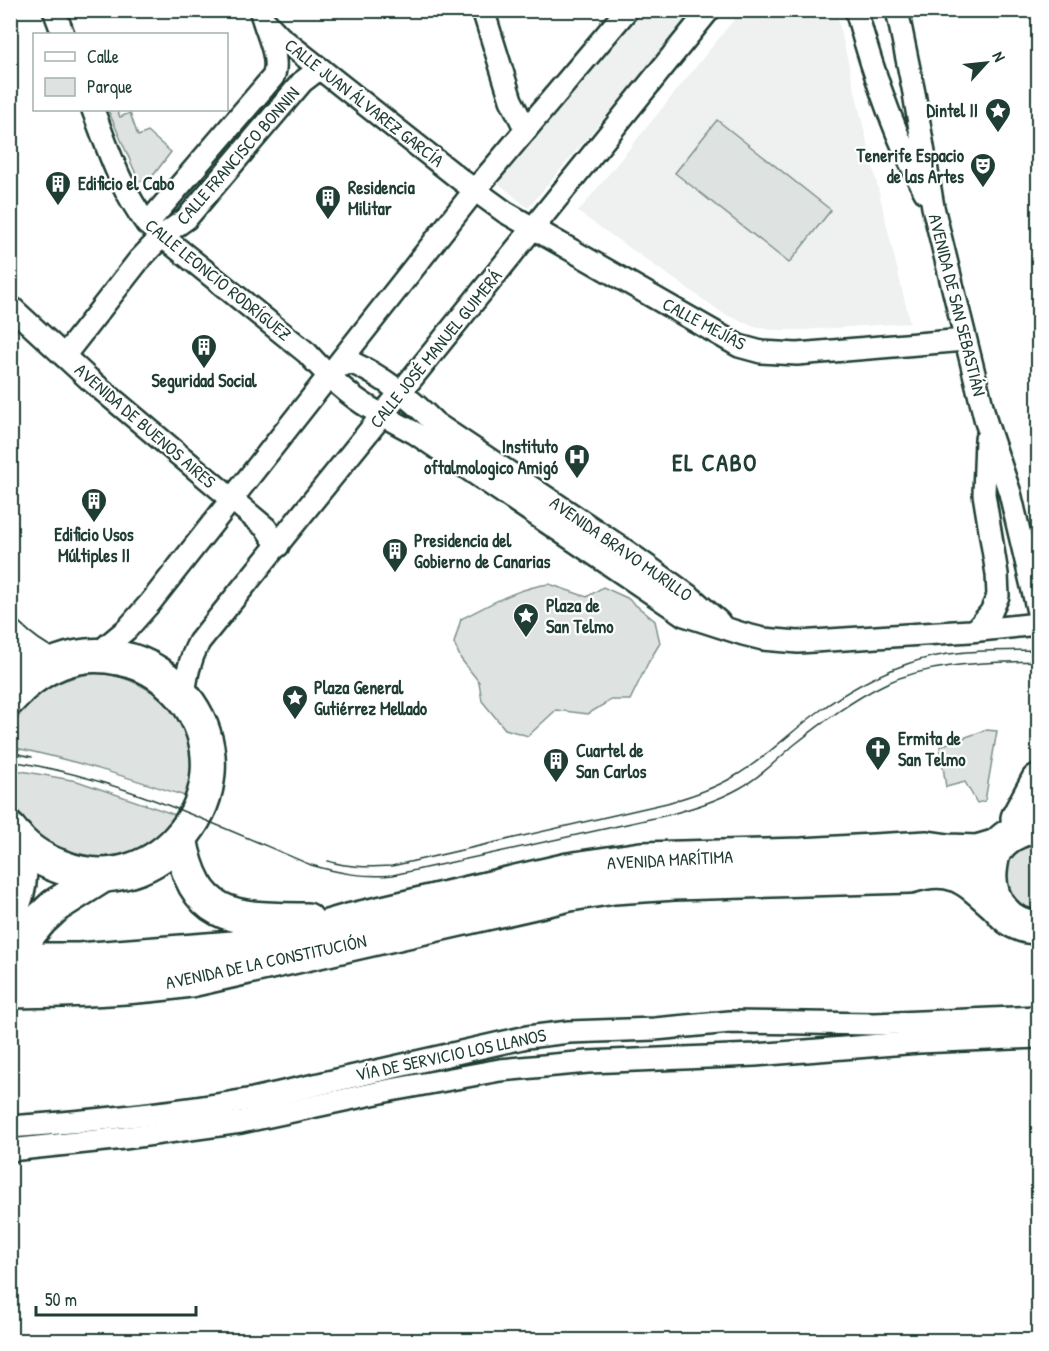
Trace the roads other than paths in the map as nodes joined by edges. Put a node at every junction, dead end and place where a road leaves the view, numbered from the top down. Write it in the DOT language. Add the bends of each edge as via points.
graph roads {
  1 [pos="54,10"];
  2 [pos="483,10"];
  3 [pos="627,10"];
  4 [pos="709,10"];
  5 [pos="856,10"];
  6 [pos="897,10"];
  7 [pos="262,15"];
  8 [pos="63,33"];
  9 [pos="322,70"];
  10 [pos="93,111"];
  11 [pos="526,130"];
  12 [pos="475,190"];
  13 [pos="933,207"];
  14 [pos="532,229"];
  15 [pos="154,230"];
  16 [pos="10,306"];
  17 [pos="965,340"];
  18 [pos="64,356"];
  19 [pos="331,372"];
  20 [pos="401,392"];
  21 [pos="382,415"];
  22 [pos="986,422"];
  23 [pos="231,499"];
  24 [pos="278,546"];
  25 [pos="1032,549"];
  26 [pos="1038,612"];
  27 [pos="1038,624"];
  28 [pos="724,627"];
  29 [pos="976,630"];
  30 [pos="10,633"];
  31 [pos="97,654"];
  32 [pos="27,677"];
  33 [pos="184,698"];
  34 [pos="1038,781"];
  35 [pos="1032,820"];
  36 [pos="13,834"];
  37 [pos="180,838"];
  38 [pos="997,846"];
  39 [pos="927,848"];
  40 [pos="102,876"];
  41 [pos="910,876"];
  42 [pos="997,904"];
  43 [pos="10,911"];
  44 [pos="348,921"];
  45 [pos="1038,927"];
  46 [pos="378,939"];
  47 [pos="1038,940"];
  48 [pos="10,958"];
  49 [pos="10,991"];
  50 [pos="1038,1017"];
  51 [pos="1038,1037"];
  52 [pos="10,1127"];
  53 [pos="10,1150"];
  1 -- 8 [label="street"];
  2 -- 11 [label="street" via="511,100"];
  3 -- 11 [label="street"];
  4 -- 14 [label="street, CALLE JOSÉ MANUEL GUIMERÁ"];
  5 -- 13 [label="street" via="868,55 908,161"];
  6 -- 13 [label="street, AVENIDA DE SAN SEBASTIÁN"];
  7 -- 9 [label="street, CALLE JUAN ÁLVAREZ GARCÍA" via="280,37"];
  7 -- 15 [label="street, CALLE FRANCISCO BONNIN" via="276,62 273,77"];
  9 -- 12 [label="street, CALLE JUAN ÁLVAREZ GARCÍA"];
  9 -- 15 [label="street, CALLE FRANCISCO BONNIN" via="302,82 186,219"];
  10 -- 15 [label="street, CALLE LEONCIO RODRÍGUEZ" via="122,182 138,212"];
  11 -- 12 [label="street"];
  12 -- 14 [label="street, CALLE JUAN ÁLVAREZ GARCÍA"];
  12 -- 19 [label="street"];
  13 -- 17 [label="street, AVENIDA DE SAN SEBASTIÁN"];
  14 -- 17 [label="street, CALLE MEJÍAS" via="739,346 761,352 797,354"];
  14 -- 20 [label="street, CALLE JOSÉ MANUEL GUIMERÁ"];
  15 -- 18 [label="street, CALLE FRANCISCO BONNIN" via="139,260"];
  15 -- 19 [label="street, CALLE LEONCIO RODRÍGUEZ"];
  16 -- 18 [label="street, AVENIDA DE BUENOS AIRES"];
  17 -- 22 [label="street, AVENIDA DE SAN SEBASTIÁN"];
  18 -- 23 [label="street, AVENIDA DE BUENOS AIRES"];
  19 -- 20 [label="street, AVENIDA BRAVO MURILLO" via="355,364"];
  19 -- 21 [label="street, CALLE LEONCIO RODRÍGUEZ" via="348,393"];
  19 -- 23 [label="street"];
  20 -- 21 [label="street, CALLE JOSÉ MANUEL GUIMERÁ"];
  20 -- 28 [label="street, AVENIDA BRAVO MURILLO" via="435,423 674,585"];
  21 -- 24 [label="street, CALLE JOSÉ MANUEL GUIMERÁ"];
  21 -- 28 [label="street, AVENIDA BRAVO MURILLO" via="415,433 684,615"];
  22 -- 25 [label="street, AVENIDA DE SAN SEBASTIÁN"];
  22 -- 29 [label="street, AVENIDA DE SAN SEBASTIÁN" via="984,494 998,596"];
  23 -- 24 [label="street, AVENIDA DE BUENOS AIRES" via="266,528"];
  23 -- 31 [label="street" via="134,622"];
  24 -- 33 [label="street, CALLE JOSÉ MANUEL GUIMERÁ" via="199,642 190,659"];
  25 -- 26 [label="street, AVENIDA DE SAN SEBASTIÁN"];
  27 -- 29 [label="street, AVENIDA BRAVO MURILLO"];
  28 -- 29 [label="street, AVENIDA BRAVO MURILLO" via="763,639 798,642"];
  30 -- 32 [label="street" via="39,657"];
  31 -- 32 [label="main road" via="74,657"];
  31 -- 33 [label="main road" via="149,667"];
  33 -- 37 [label="main road" via="204,731 208,771 200,810"];
  34 -- 35 [label="main road"];
  35 -- 38 [label="main road"];
  35 -- 39 [label="main road"];
  36 -- 40 [label="main road" via="50,863 71,872"];
  36 -- 43 [label="main road" via="21,877"];
  37 -- 40 [label="main road" via="158,858 140,867"];
  37 -- 44 [label="main road" via="194,883 207,900 223,911 259,919"];
  38 -- 39 [label="main road, AVENIDA MARÍTIMA" via="977,852"];
  38 -- 42 [label="main road" via="991,860 990,880"];
  39 -- 44 [label="main road, AVENIDA MARÍTIMA" via="641,859 568,870"];
  40 -- 48 [label="main road" via="41,918"];
  41 -- 42 [label="main road, AVENIDA MARÍTIMA" via="928,871 958,874"];
  41 -- 46 [label="main road, AVENIDA MARÍTIMA" via="614,887"];
  41 -- 47 [label="main road" via="946,883 966,892 1008,931"];
  42 -- 45 [label="main road, AVENIDA MARÍTIMA" via="1012,920"];
  44 -- 48 [label="main road, AVENIDA DE LA CONSTITUCIÓN" via="293,938 233,948 80,960"];
  46 -- 49 [label="main road, AVENIDA DE LA CONSTITUCIÓN" via="157,985"];
  50 -- 52 [label="street, VÍA DE SERVICIO LOS LLANOS" via="875,1024 730,1022 558,1033 242,1101 122,1119"];
  51 -- 53 [label="street, VÍA DE SERVICIO LOS LLANOS" via="538,1065 464,1075 241,1122"];
}
